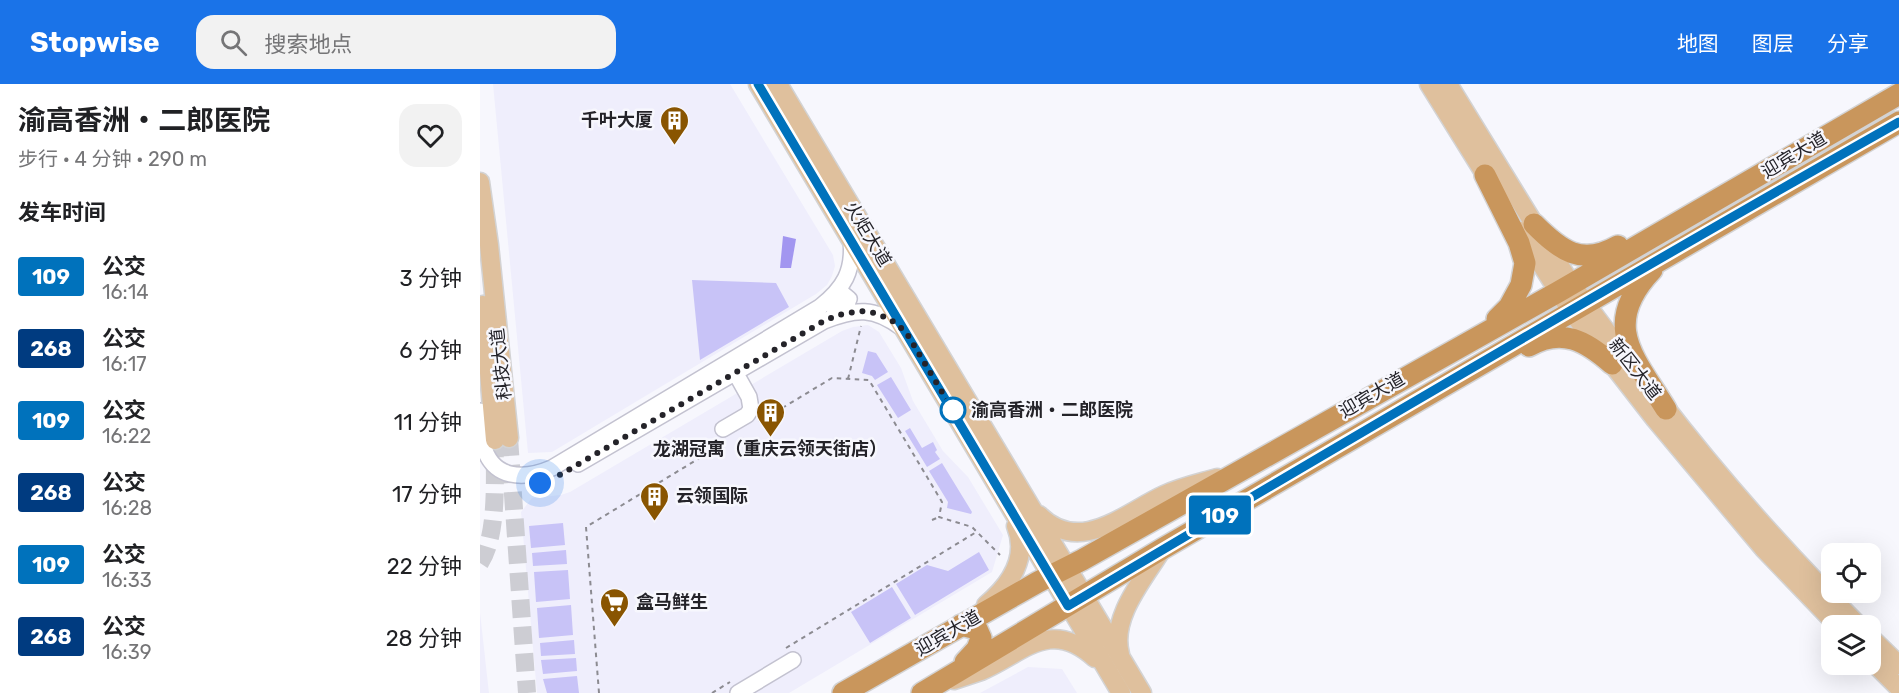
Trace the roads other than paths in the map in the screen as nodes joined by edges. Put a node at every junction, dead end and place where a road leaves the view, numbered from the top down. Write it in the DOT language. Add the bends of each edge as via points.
graph roads {
  1 [pos="758,84"];
  2 [pos="778,84"];
  3 [pos="1429,84"];
  4 [pos="1448,84"];
  5 [pos="1899,94"];
  6 [pos="1899,122"];
  7 [pos="1485,175"];
  8 [pos="480,182"];
  9 [pos="1742,186"];
  10 [pos="1534,224"];
  11 [pos="851,240"];
  12 [pos="1666,256"];
  13 [pos="480,274"];
  14 [pos="1564,288"];
  15 [pos="826,302"];
  16 [pos="1577,307"];
  17 [pos="824,321"];
  18 [pos="1487,330"];
  19 [pos="906,332"];
  20 [pos="1612,364"];
  21 [pos="1476,366"];
  22 [pos="735,372"];
  23 [pos="1666,409"];
  24 [pos="480,411"];
  25 [pos="726,435"];
  26 [pos="480,458"];
  27 [pos="1236,472"];
  28 [pos="1025,498"];
  29 [pos="1006,499"];
  30 [pos="1162,549"];
  31 [pos="1059,572"];
  32 [pos="1076,601"];
  33 [pos="1827,615"];
  34 [pos="1848,615"];
  35 [pos="961,625"];
  36 [pos="1881,648"];
  37 [pos="788,655"];
  38 [pos="1114,665"];
  39 [pos="1899,665"];
  40 [pos="1881,670"];
  41 [pos="957,671"];
  42 [pos="735,687"];
  43 [pos="1899,688"];
  44 [pos="928,691"];
  45 [pos="843,693"];
  46 [pos="1121,693"];
  47 [pos="1142,693"];
  1 -- 11 [label="main road, 火炬大道"];
  2 -- 28 [label="main road, 火炬大道"];
  3 -- 7 [label="main road, 新区大道"];
  4 -- 10 [label="main road, 新区大道"];
  5 -- 9 [label="highway, 迎宾大道"];
  6 -- 12 [label="highway, 迎宾大道"];
  7 -- 14 [label="main road, 新区大道"];
  7 -- 18 [label="highway" via="1525,263 1515,297"];
  8 -- 13 [label="main road, 科技大道" via="489,245 502,439"];
  9 -- 10 [label="highway" via="1703,199 1601,255 1566,251"];
  9 -- 14 [label="highway, 迎宾大道"];
  10 -- 14 [label="main road, 新区大道"];
  11 -- 15 [label="street" via="850,268"];
  11 -- 19 [label="main road, 火炬大道"];
  12 -- 16 [label="highway, 迎宾大道"];
  12 -- 23 [label="highway" via="1636,288 1624,322 1630,351"];
  14 -- 16 [label="main road, 新区大道"];
  14 -- 18 [label="highway, 迎宾大道"];
  15 -- 17 [label="street" via="843,294 849,299 846,306"];
  15 -- 24 [label="street" via="541,473 514,476 493,463 483,442"];
  16 -- 20 [label="main road, 新区大道"];
  16 -- 21 [label="highway, 迎宾大道"];
  16 -- 23 [label="main road, 新区大道"];
  17 -- 19 [label="street" via="850,312 871,312 890,319"];
  17 -- 22 [label="street"];
  18 -- 27 [label="highway, 迎宾大道"];
  19 -- 29 [label="main road, 火炬大道"];
  20 -- 21 [label="highway" via="1585,343 1553,337 1504,360"];
  20 -- 33 [label="main road, 新区大道" via="1729,509"];
  21 -- 30 [label="highway, 迎宾大道"];
  22 -- 25 [label="street" via="751,409"];
  22 -- 26 [label="street" via="549,480 512,485 493,476"];
  23 -- 34 [label="main road, 新区大道" via="1775,539"];
  27 -- 28 [label="main road" via="1164,495 1091,531 1053,526"];
  27 -- 30 [label="highway" via="1152,535"];
  27 -- 31 [label="highway, 迎宾大道"];
  28 -- 31 [label="main road, 火炬大道"];
  29 -- 31 [label="main road, 火炬大道"];
  29 -- 35 [label="main road" via="1022,546 1018,565 1000,593"];
  30 -- 32 [label="highway, 迎宾大道"];
  30 -- 38 [label="main road" via="1123,616"];
  31 -- 32 [label="main road, 火炬大道"];
  31 -- 35 [label="highway, 迎宾大道"];
  32 -- 38 [label="main road, 火炬大道"];
  32 -- 41 [label="highway, 迎宾大道"];
  35 -- 41 [label="highway" via="977,629 981,638 977,649"];
  35 -- 45 [label="highway, 迎宾大道"];
  36 -- 39 [label="main road"];
  37 -- 42 [label="street"];
  38 -- 44 [label="main road" via="1062,640 1043,640"];
  38 -- 46 [label="main road, 火炬大道"];
  38 -- 47 [label="main road, 火炬大道"];
  40 -- 43 [label="main road"];
  41 -- 44 [label="highway, 迎宾大道"];
}
